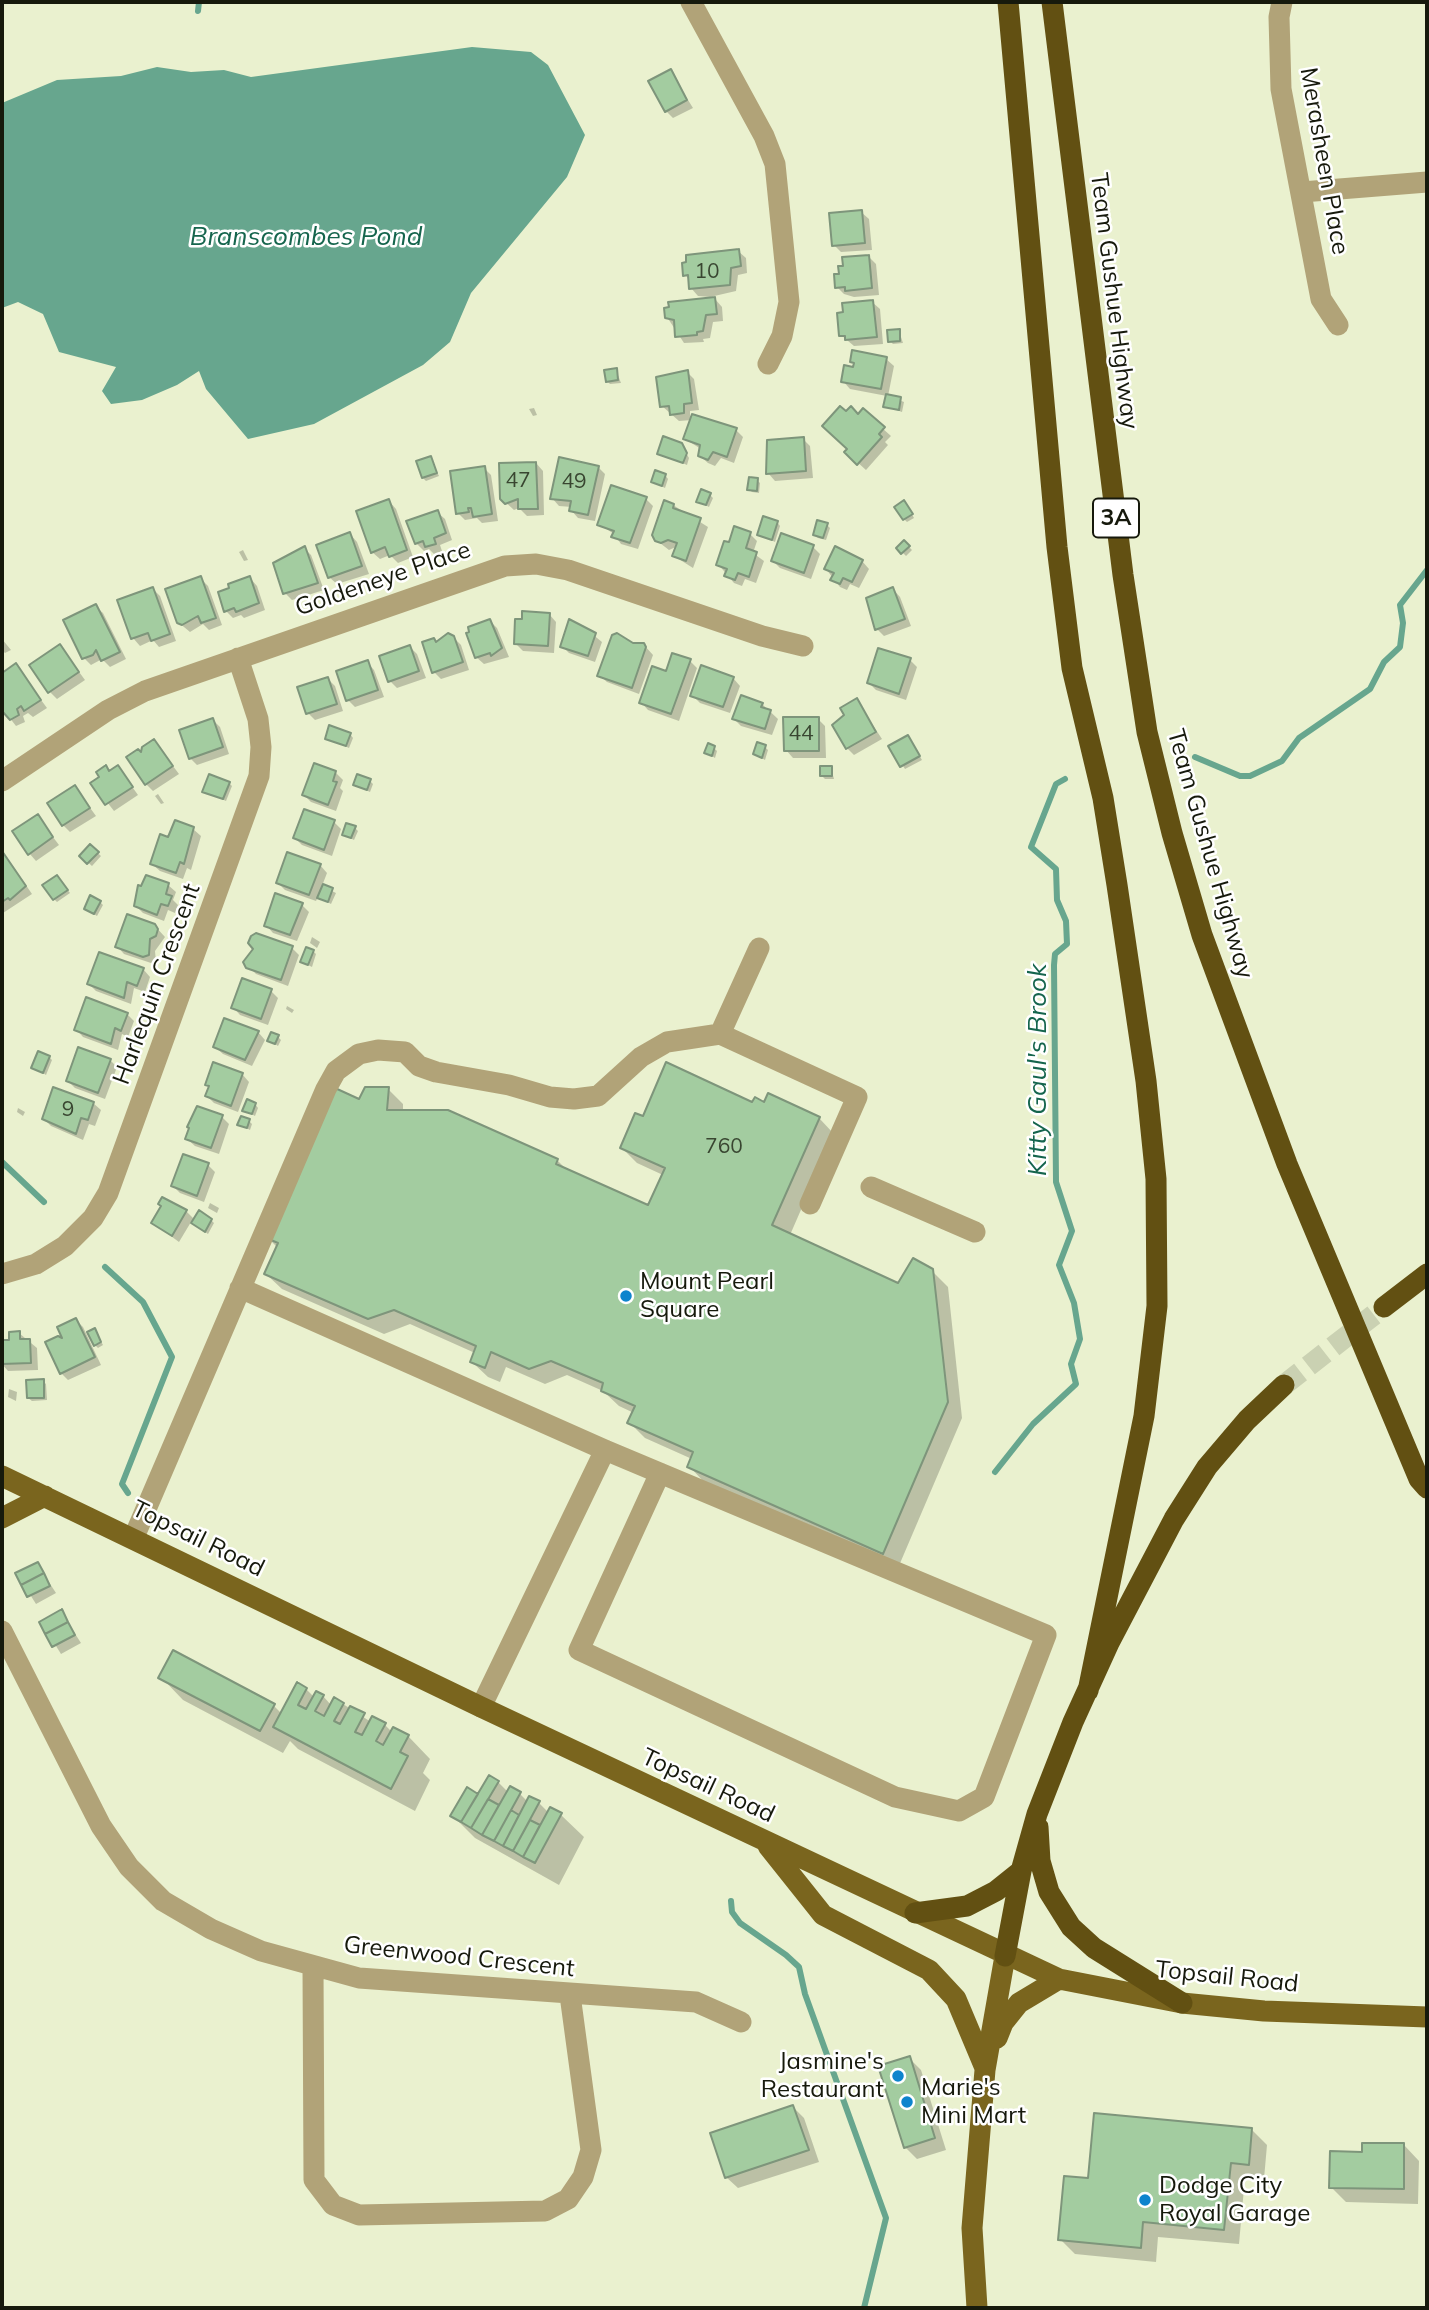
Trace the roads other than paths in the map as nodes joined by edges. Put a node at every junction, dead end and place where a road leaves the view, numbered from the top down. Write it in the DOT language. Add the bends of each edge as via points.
graph roads {
  1 [pos="691,2"];
  2 [pos="1008,2"];
  3 [pos="1052,2"];
  4 [pos="1282,2"];
  5 [pos="1427,182"];
  6 [pos="1302,192"];
  7 [pos="1338,325"];
  8 [pos="768,364"];
  9 [pos="803,646"];
  10 [pos="238,659"];
  11 [pos="2,781"];
  12 [pos="759,948"];
  13 [pos="720,1034"];
  14 [pos="872,1187"];
  15 [pos="810,1204"];
  16 [pos="975,1232"];
  17 [pos="2,1274"];
  18 [pos="1427,1274"];
  19 [pos="240,1288"];
  20 [pos="1384,1307"];
  21 [pos="1284,1385"];
  22 [pos="605,1450"];
  23 [pos="660,1473"];
  24 [pos="2,1476"];
  25 [pos="1423,1483"];
  26 [pos="44,1496"];
  27 [pos="2,1518"];
  28 [pos="134,1537"];
  29 [pos="2,1631"];
  30 [pos="1088,1691"];
  31 [pos="481,1707"];
  32 [pos="1037,1814"];
  33 [pos="764,1842"];
  34 [pos="1021,1871"];
  35 [pos="915,1913"];
  36 [pos="1004,1956"];
  37 [pos="313,1967"];
  38 [pos="1059,1979"];
  39 [pos="570,1995"];
  40 [pos="1182,2003"];
  41 [pos="1427,2017"];
  42 [pos="741,2022"];
  43 [pos="985,2070"];
  44 [pos="977,2308"];
  1 -- 8 [label="street" via="775,164 789,302 782,336"];
  2 -- 30 [label="highway" via="1072,668 1103,798 1156,1178 1157,1306 1144,1416"];
  3 -- 25 [label="highway, Team Gushue Highway / 3A" via="1104,433 1147,732 1175,846 1287,1164"];
  4 -- 6 [label="street, Merasheen Place" via="1281,89"];
  5 -- 6 [label="street"];
  6 -- 7 [label="street, Merasheen Place" via="1321,299"];
  9 -- 10 [label="street, Goldeneye Place" via="568,570 520,564 491,569"];
  10 -- 11 [label="street, Goldeneye Place" via="125,701"];
  10 -- 17 [label="street, Harlequin Crescent" via="258,719 261,754 257,783 108,1193 93,1218 65,1246 36,1264"];
  12 -- 13 [label="street"];
  13 -- 15 [label="street" via="857,1097"];
  13 -- 19 [label="street" via="667,1042 641,1057 598,1096 574,1099 436,1072 419,1066 405,1052 369,1051 350,1058 330,1080"];
  14 -- 16 [label="street"];
  18 -- 20 [label="highway"];
  19 -- 22 [label="street"];
  19 -- 28 [label="street"];
  21 -- 30 [label="highway" via="1206,1467 1174,1519"];
  22 -- 23 [label="street"];
  22 -- 31 [label="street"];
  23 -- 23 [label="street" via="579,1650 894,1797 960,1811 984,1797 1046,1635"];
  24 -- 26 [label="main road, Topsail Road"];
  26 -- 27 [label="main road"];
  26 -- 28 [label="main road, Topsail Road"];
  28 -- 31 [label="main road, Topsail Road"];
  29 -- 37 [label="street, Greenwood Crescent" via="101,1826 129,1867 163,1901 211,1928 261,1951"];
  30 -- 32 [label="highway"];
  31 -- 33 [label="main road, Topsail Road"];
  32 -- 34 [label="highway"];
  32 -- 40 [label="highway" via="1040,1861 1049,1892 1071,1927 1094,1948"];
  33 -- 35 [label="main road, Topsail Road"];
  33 -- 43 [label="main road" via="823,1915 929,1970 956,2000"];
  34 -- 35 [label="highway" via="967,1906"];
  34 -- 36 [label="highway"];
  35 -- 36 [label="main road, Topsail Road"];
  36 -- 38 [label="main road, Topsail Road"];
  36 -- 43 [label="main road"];
  37 -- 39 [label="street, Greenwood Crescent" via="359,1978"];
  37 -- 39 [label="street" via="314,2180 333,2205 359,2214 545,2211 568,2199 583,2177 591,2150"];
  38 -- 40 [label="main road, Topsail Road"];
  38 -- 43 [label="main road" via="1019,2004 1003,2023"];
  39 -- 42 [label="street, Greenwood Crescent" via="696,2002"];
  40 -- 41 [label="main road, Topsail Road"];
  43 -- 44 [label="main road" via="972,2228"];
}
